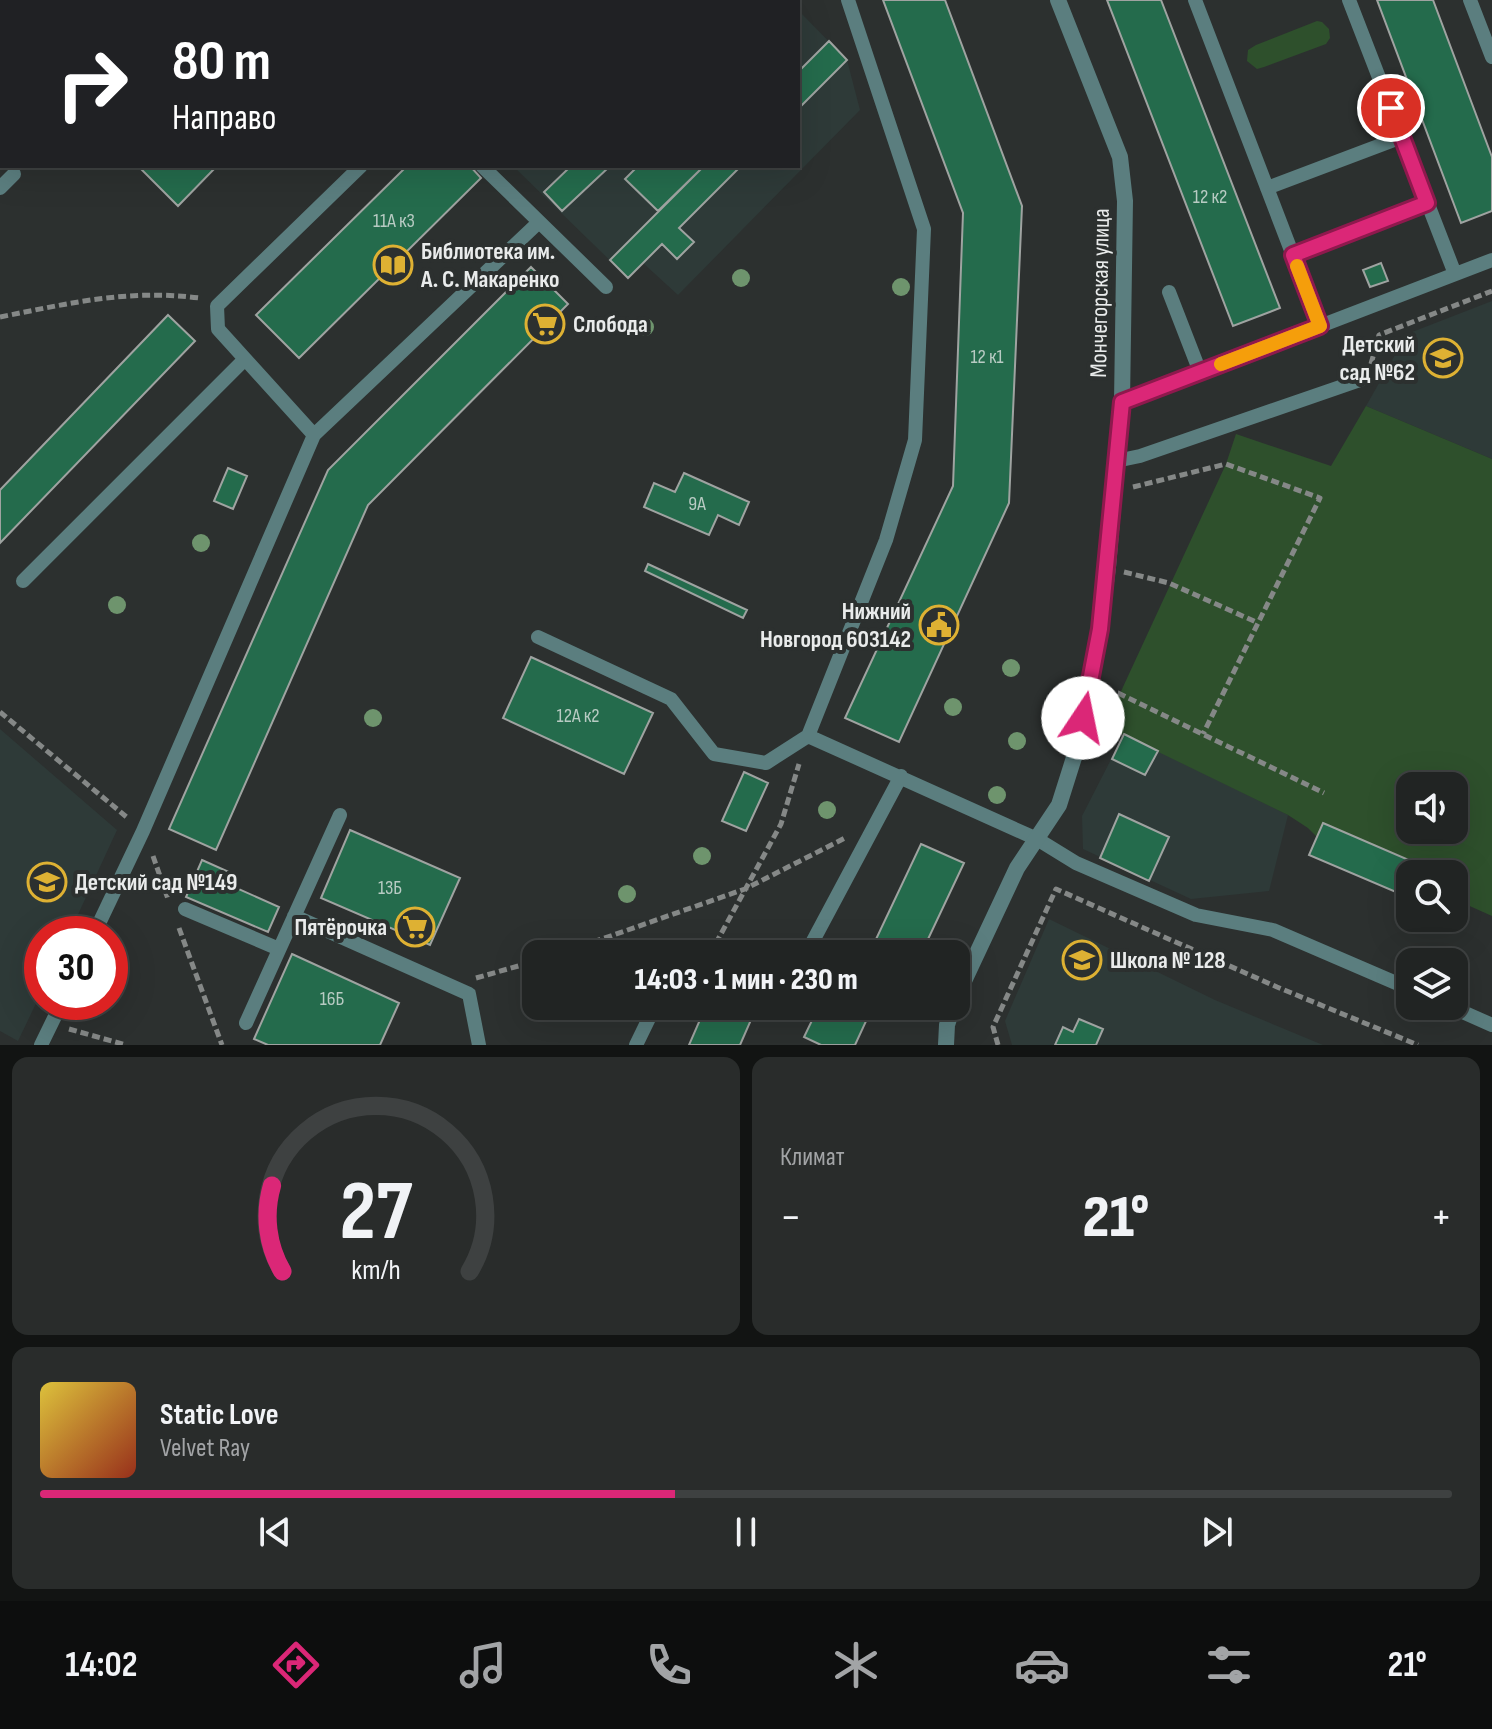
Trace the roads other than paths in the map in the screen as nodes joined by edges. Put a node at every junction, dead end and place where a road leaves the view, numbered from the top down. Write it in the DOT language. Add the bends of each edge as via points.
graph roads {
  1 [pos="848,0"];
  2 [pos="1058,0"];
  3 [pos="1195,0"];
  4 [pos="1349,0"];
  5 [pos="1470,0"];
  6 [pos="1492,57"];
  7 [pos="1402,137"];
  8 [pos="359,168"];
  9 [pos="484,168"];
  10 [pos="14,174"];
  11 [pos="0,188"];
  12 [pos="1267,188"];
  13 [pos="1427,203"];
  14 [pos="539,222"];
  15 [pos="1293,255"];
  16 [pos="1492,260"];
  17 [pos="1455,274"];
  18 [pos="606,287"];
  19 [pos="1169,292"];
  20 [pos="1320,326"];
  21 [pos="245,359"];
  22 [pos="1200,372"];
  23 [pos="1366,378"];
  24 [pos="1122,402"];
  25 [pos="314,435"];
  26 [pos="1116,461"];
  27 [pos="23,581"];
  28 [pos="538,637"];
  29 [pos="808,736"];
  30 [pos="901,776"];
  31 [pos="340,815"];
  32 [pos="1037,839"];
  33 [pos="185,909"];
  34 [pos="103,916"];
  35 [pos="294,916"];
  36 [pos="813,940"];
  37 [pos="279,949"];
  38 [pos="970,968"];
  39 [pos="1396,983"];
  40 [pos="1468,1014"];
  41 [pos="53,1020"];
  42 [pos="648,1020"];
  43 [pos="949,1020"];
  44 [pos="246,1023"];
  45 [pos="1492,1025"];
  46 [pos="41,1045"];
  47 [pos="479,1045"];
  48 [pos="636,1045"];
  49 [pos="946,1045"];
  1 -- 29 [label="lane" via="924,229 915,440 886,540"];
  2 -- 24 [label="street, Мончегорская улица" via="1120,157 1126,252"];
  3 -- 12 [label="lane"];
  4 -- 7 [label="lane"];
  5 -- 6 [label="lane"];
  7 -- 12 [label="lane"];
  7 -- 13 [label="lane"];
  8 -- 21 [label="lane" via="217,306 218,329"];
  9 -- 14 [label="lane"];
  10 -- 11 [label="lane"];
  12 -- 15 [label="lane"];
  13 -- 15 [label="lane"];
  13 -- 17 [label="lane"];
  14 -- 18 [label="lane"];
  14 -- 25 [label="lane"];
  15 -- 20 [label="lane"];
  16 -- 17 [label="lane"];
  17 -- 20 [label="lane"];
  19 -- 22 [label="lane"];
  20 -- 22 [label="lane"];
  21 -- 25 [label="lane"];
  21 -- 27 [label="lane"];
  22 -- 24 [label="lane"];
  23 -- 26 [label="lane"];
  24 -- 26 [label="street, Мончегорская улица"];
  25 -- 34 [label="lane"];
  26 -- 32 [label="street, Мончегорская улица" via="1100,629 1077,748 1059,805"];
  28 -- 29 [label="lane" via="671,699 714,754 766,763"];
  29 -- 30 [label="lane"];
  30 -- 32 [label="lane"];
  30 -- 36 [label="lane"];
  31 -- 35 [label="lane"];
  32 -- 38 [label="street, Мончегорская улица" via="1017,868"];
  32 -- 39 [label="lane" via="1076,863 1196,915 1273,930"];
  33 -- 37 [label="lane"];
  35 -- 37 [label="lane"];
  35 -- 47 [label="lane" via="469,994"];
  37 -- 44 [label="lane"];
  40 -- 45 [label="lane"];
  41 -- 46 [label="lane"];
  42 -- 48 [label="lane"];
  43 -- 49 [label="street"];
}
